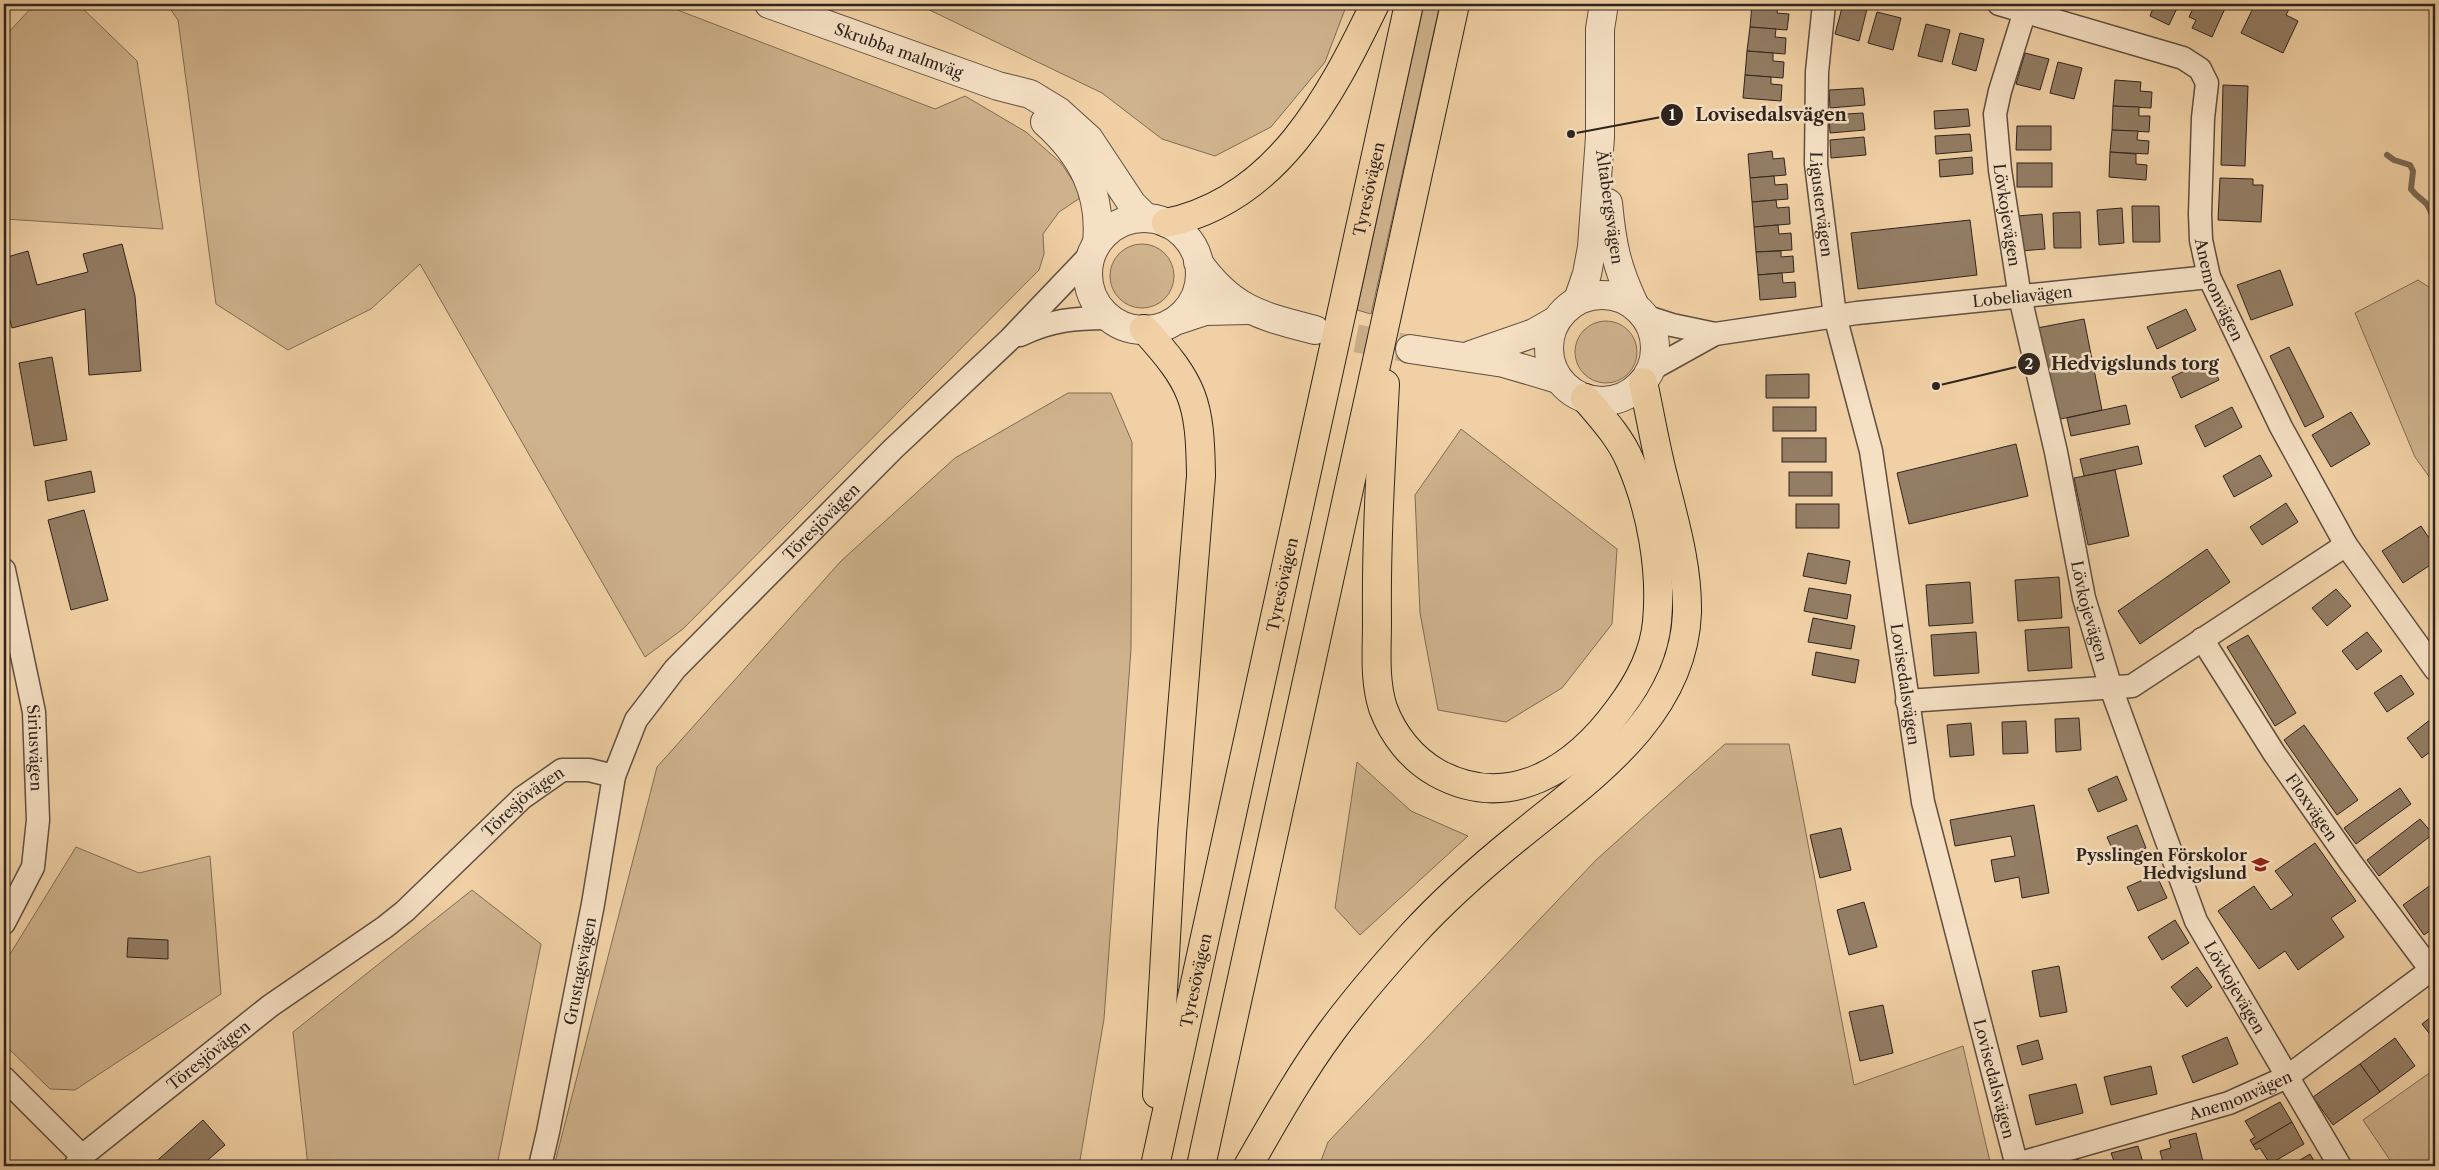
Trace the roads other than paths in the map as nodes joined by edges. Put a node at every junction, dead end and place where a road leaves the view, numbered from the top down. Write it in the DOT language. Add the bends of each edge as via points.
graph roads {
  1 [pos="769,4"];
  2 [pos="1375,4"];
  3 [pos="1409,4"];
  4 [pos="1455,4"];
  5 [pos="1604,4"];
  6 [pos="1824,4"];
  7 [pos="1998,4"];
  8 [pos="2025,11"];
  9 [pos="998,86"];
  10 [pos="1600,137"];
  11 [pos="1156,220"];
  12 [pos="1095,248"];
  13 [pos="1198,262"];
  14 [pos="2209,277"];
  15 [pos="2020,297"];
  16 [pos="1390,298"];
  17 [pos="1578,300"];
  18 [pos="1248,310"];
  19 [pos="1640,310"];
  20 [pos="1835,316"];
  21 [pos="1108,318"];
  22 [pos="1178,320"];
  23 [pos="1556,322"];
  24 [pos="1144,329"];
  25 [pos="1315,330"];
  26 [pos="1715,334"];
  27 [pos="1010,339"];
  28 [pos="1410,349"];
  29 [pos="1468,356"];
  30 [pos="1648,376"];
  31 [pos="1558,379"];
  32 [pos="1585,398"];
  33 [pos="2346,546"];
  34 [pos="4,570"];
  35 [pos="2202,639"];
  36 [pos="2435,669"];
  37 [pos="2111,688"];
  38 [pos="1907,701"];
  39 [pos="614,776"];
  40 [pos="4,923"];
  41 [pos="2433,969"];
  42 [pos="2287,1077"];
  43 [pos="4,1078"];
  44 [pos="79,1161"];
  45 [pos="2017,1165"];
  46 [pos="540,1166"];
  47 [pos="1154,1166"];
  48 [pos="1201,1166"];
  49 [pos="1248,1166"];
  50 [pos="2340,1166"];
  1 -- 9 [label="street, Skrubba malmväg"];
  2 -- 11 [label="highway" via="1345,66 1295,142 1266,172 1234,196 1201,214"];
  3 -- 47 [label="highway, Tyresövägen"];
  4 -- 16 [label="highway"];
  5 -- 10 [label="street, Ältabergsvägen" via="1600,29"];
  6 -- 20 [label="street, Ligustervägen" via="1817,72 1816,164"];
  7 -- 8 [label="street, Anemonvägen"];
  8 -- 14 [label="street, Anemonvägen" via="2183,58 2205,75 2200,214 2201,240"];
  8 -- 15 [label="street, Lövkojevägen" via="1995,114 2006,218"];
  9 -- 11 [label="street, Skrubba malmväg" via="1030,94 1058,111 1089,139 1132,204"];
  9 -- 12 [label="street, Skrubba malmväg" via="1046,123 1074,152 1096,201 1099,222"];
  10 -- 17 [label="street, Ältabergsvägen" via="1592,246"];
  10 -- 19 [label="street, Ältabergsvägen" via="1619,274"];
  11 -- 12 [label="street" via="1126,220 1112,227"];
  11 -- 13 [label="street" via="1180,232"];
  12 -- 21 [label="street" via="1088,277 1094,300"];
  12 -- 27 [label="street, Töresjövägen"];
  13 -- 18 [label="street" via="1212,281"];
  13 -- 22 [label="street" via="1199,284 1190,305"];
  14 -- 15 [label="street, Lobeliavägen"];
  14 -- 33 [label="street, Anemonvägen" via="2281,427"];
  15 -- 20 [label="street, Lobeliavägen"];
  15 -- 37 [label="street, Lövkojevägen" via="2056,452 2084,598"];
  16 -- 32 [label="highway" via="1379,498 1377,680 1393,732 1429,768 1451,780 1499,788 1548,775 1575,758 1604,730 1631,693 1650,656 1657,624 1659,586 1649,520 1630,460 1612,430"];
  16 -- 48 [label="highway"];
  17 -- 19 [label="street" via="1597,294 1617,296"];
  17 -- 23 [label="street"];
  18 -- 22 [label="street" via="1205,311"];
  18 -- 25 [label="street"];
  19 -- 26 [label="street" via="1672,325"];
  19 -- 30 [label="street" via="1656,337 1657,355"];
  20 -- 26 [label="street"];
  20 -- 38 [label="street, Lovisedalsvägen" via="1871,451"];
  21 -- 24 [label="street" via="1125,327"];
  21 -- 27 [label="street, Töresjövägen" via="1042,324"];
  22 -- 24 [label="street" via="1162,328"];
  23 -- 29 [label="street"];
  23 -- 31 [label="street" via="1548,352"];
  24 -- 47 [label="highway" via="1185,379 1201,431 1201,476 1172,833"];
  26 -- 30 [label="street"];
  27 -- 39 [label="street, Töresjövägen" via="893,449 674,670 636,720"];
  28 -- 29 [label="street"];
  29 -- 31 [label="street"];
  30 -- 32 [label="street" via="1629,394 1612,401"];
  30 -- 49 [label="highway" via="1653,437 1678,540 1687,613 1676,665 1662,698 1642,727 1615,756 1462,887 1371,981 1330,1033"];
  31 -- 32 [label="street" via="1569,390"];
  33 -- 35 [label="street"];
  33 -- 36 [label="street, Anemonvägen"];
  34 -- 40 [label="street, Siriusvägen" via="34,712 38,820 33,867"];
  35 -- 37 [label="street" via="2132,686"];
  35 -- 41 [label="street, Floxvägen" via="2274,753 2351,864"];
  37 -- 38 [label="street"];
  37 -- 42 [label="street, Lövkojevägen" via="2196,920"];
  38 -- 45 [label="street, Lovisedalsvägen" via="1934,848"];
  39 -- 44 [label="street, Töresjövägen" via="589,770 562,770 522,798 405,911 270,1006"];
  39 -- 46 [label="street, Grustagsvägen" via="593,904"];
  41 -- 42 [label="street, Anemonvägen"];
  42 -- 45 [label="street, Anemonvägen" via="2229,1102"];
  42 -- 50 [label="street, Lövkojevägen"];
  43 -- 44 [label="street"];
}
